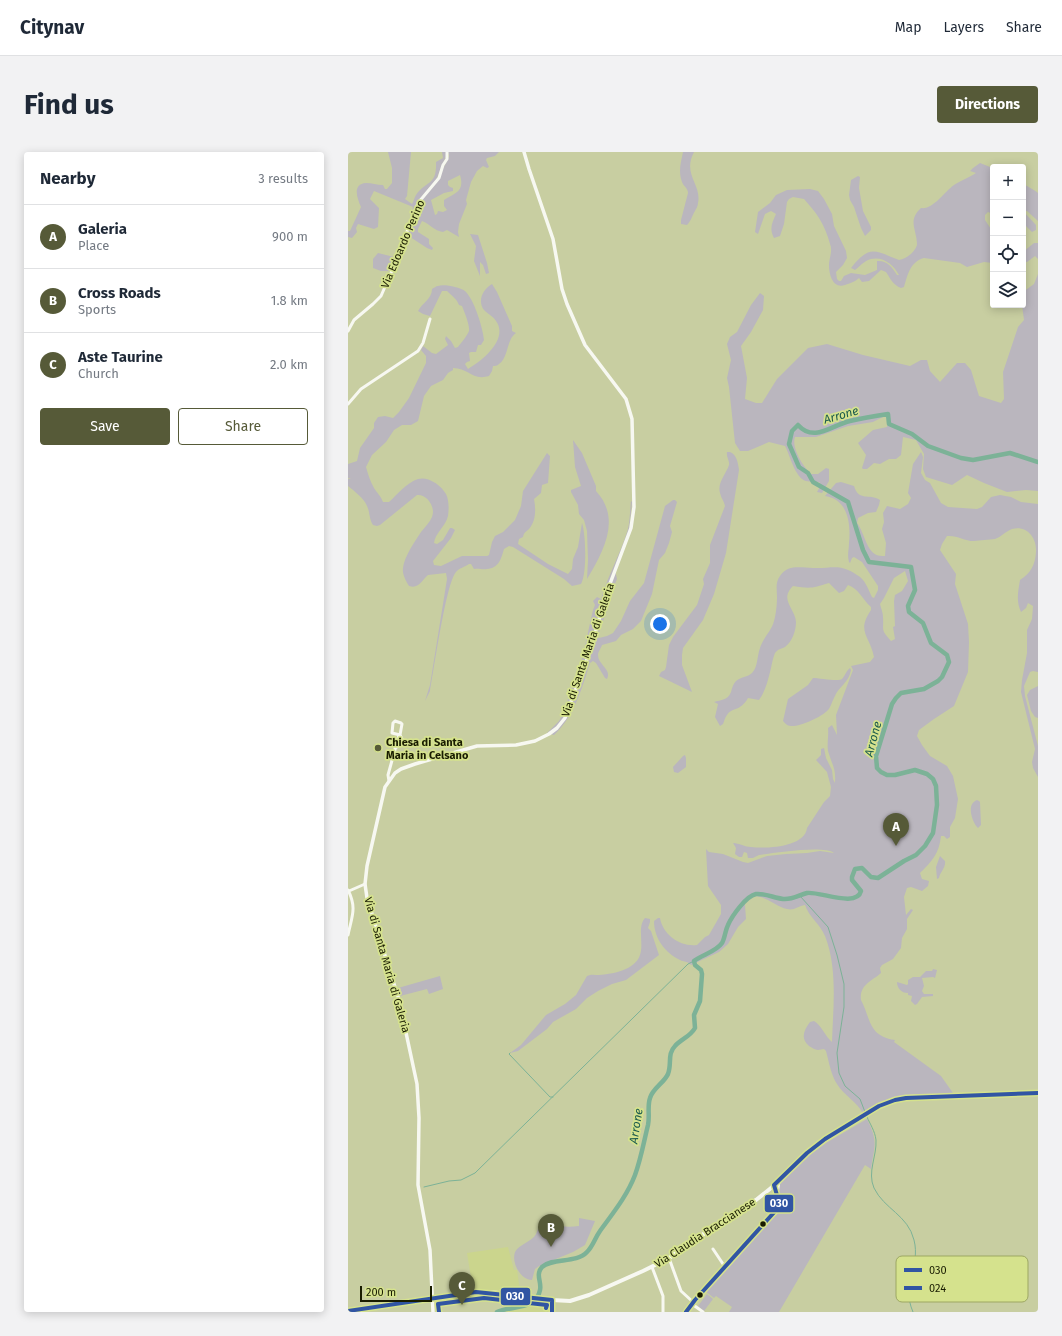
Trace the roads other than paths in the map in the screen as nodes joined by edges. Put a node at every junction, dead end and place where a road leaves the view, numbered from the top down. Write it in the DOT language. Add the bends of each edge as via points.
graph roads {
  1 [pos="447,152"];
  2 [pos="524,152"];
  3 [pos="430,319"];
  4 [pos="348,331"];
  5 [pos="348,404"];
  6 [pos="400,735"];
  7 [pos="388,781"];
  8 [pos="365,884"];
  9 [pos="348,891"];
  10 [pos="348,935"];
  11 [pos="1038,1093"];
  12 [pos="780,1180"];
  13 [pos="774,1185"];
  14 [pos="768,1191"];
  15 [pos="777,1197"];
  16 [pos="713,1249"];
  17 [pos="669,1258"];
  18 [pos="652,1267"];
  19 [pos="725,1267"];
  20 [pos="432,1299"];
  21 [pos="693,1303"];
  22 [pos="552,1306"];
  23 [pos="348,1311"];
  24 [pos="433,1312"];
  25 [pos="663,1312"];
  26 [pos="686,1312"];
  27 [pos="703,1312"];
  1 -- 4 [label="street, Via Edoardo Perino" via="447,159 439,178 418,204 380,296 354,320"];
  2 -- 7 [label="street, Via di Santa Maria di Galeria" via="553,239 567,304 585,345 626,399 631,414 634,500 632,528 608,589 570,707 557,728 541,738 526,743 478,746 415,764 401,769"];
  3 -- 5 [label="street" via="418,351 361,389"];
  6 -- 6 [label="street" via="392,733 394,722 402,724"];
  6 -- 7 [label="street"];
  7 -- 8 [label="street, Via di Santa Maria di Galeria" via="368,860"];
  8 -- 9 [label="street"];
  8 -- 20 [label="street, Via di Santa Maria di Galeria" via="371,912 401,1008 416,1084 419,1124 418,1185 430,1254"];
  9 -- 10 [label="street" via="354,908"];
  11 -- 12 [label="main road, Via Claudia Braccianese" via="906,1098 890,1101 820,1142"];
  12 -- 13 [label="main road, Via Claudia Braccianese"];
  12 -- 15 [label="street"];
  13 -- 14 [label="main road, Via Claudia Braccianese"];
  13 -- 15 [label="street"];
  14 -- 15 [label="street"];
  14 -- 17 [label="main road, Via Claudia Braccianese"];
  15 -- 19 [label="street" via="778,1208"];
  16 -- 19 [label="street"];
  17 -- 18 [label="main road, Via Claudia Braccianese"];
  17 -- 21 [label="street" via="681,1292"];
  18 -- 22 [label="main road, Via Claudia Braccianese" via="580,1299 560,1301"];
  18 -- 25 [label="street" via="663,1298"];
  19 -- 21 [label="street"];
  20 -- 22 [label="main road" via="478,1292 544,1299"];
  20 -- 23 [label="main road"];
  20 -- 24 [label="street, Via di Santa Maria di Galeria"];
  21 -- 26 [label="street"];
  21 -- 27 [label="street"];
}
